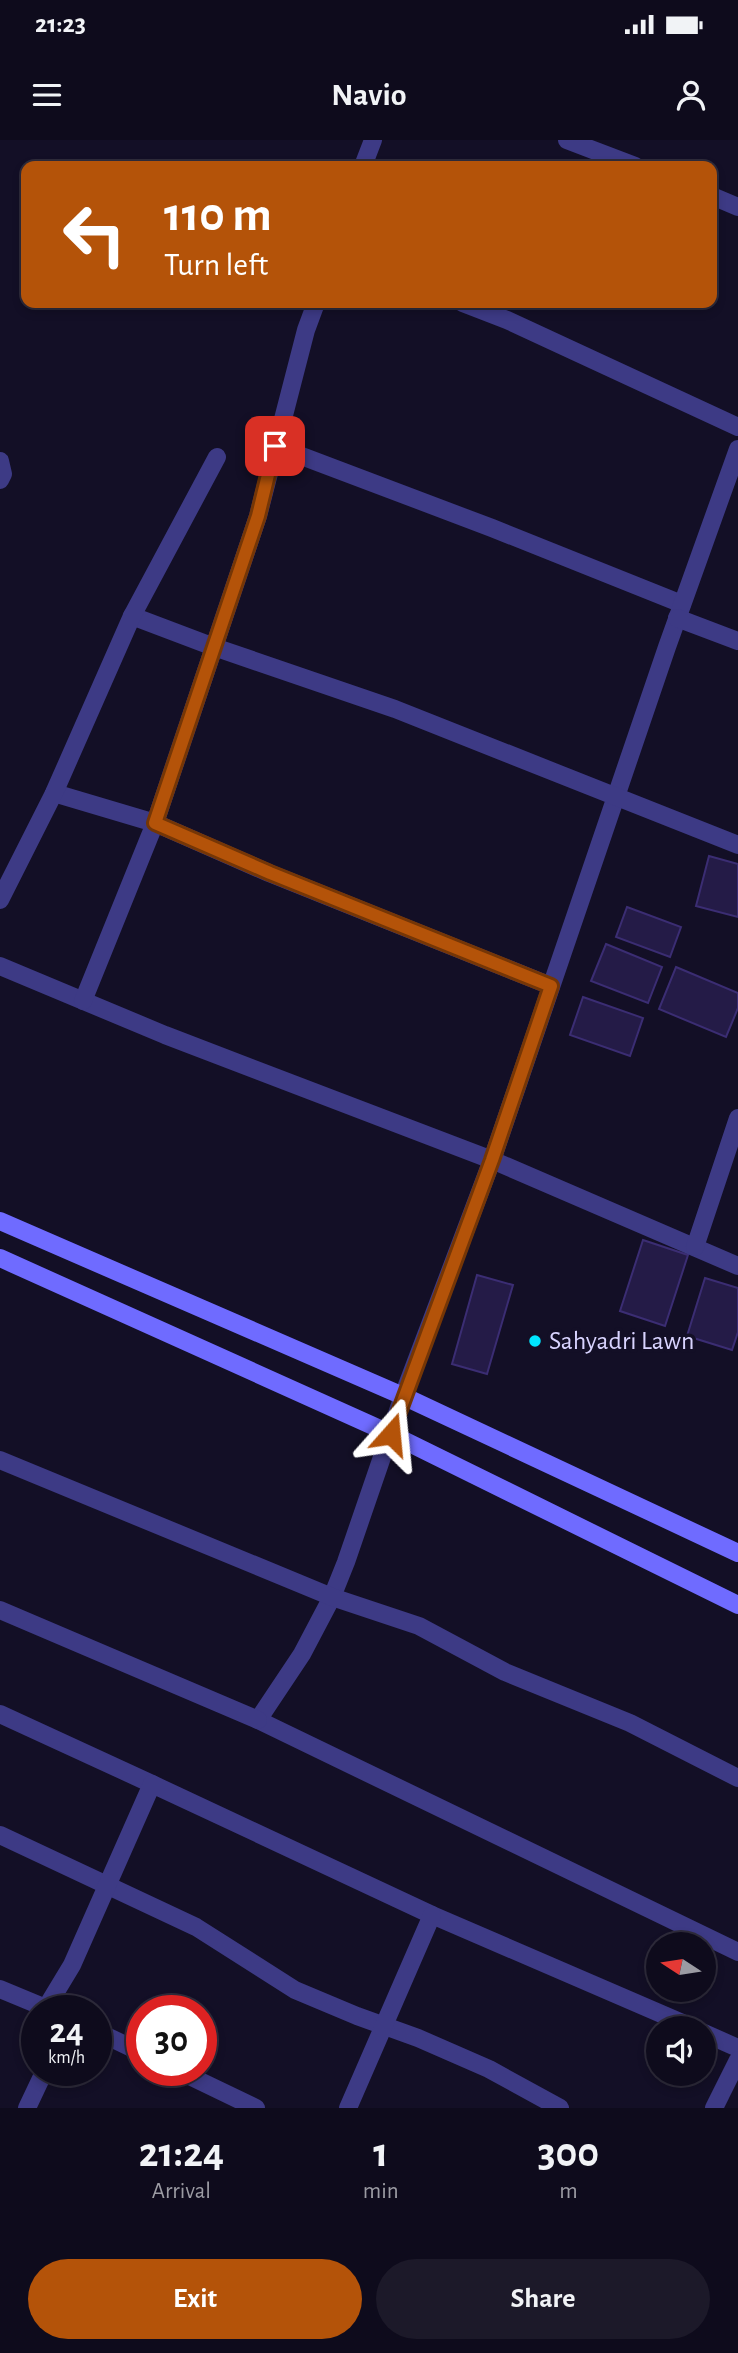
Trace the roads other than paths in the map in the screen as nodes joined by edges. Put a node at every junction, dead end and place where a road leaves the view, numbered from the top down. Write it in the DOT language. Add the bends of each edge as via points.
graph roads {
  1 [pos="373,140"];
  2 [pos="567,140"];
  3 [pos="365,161"];
  4 [pos="622,161"];
  5 [pos="717,198"];
  6 [pos="738,208"];
  7 [pos="314,308"];
  8 [pos="476,308"];
  9 [pos="738,427"];
  10 [pos="275,446"];
  11 [pos="738,449"];
  12 [pos="218,457"];
  13 [pos="0,461"];
  14 [pos="0,480"];
  15 [pos="679,611"];
  16 [pos="132,616"];
  17 [pos="738,641"];
  18 [pos="214,647"];
  19 [pos="54,793"];
  20 [pos="615,798"];
  21 [pos="155,823"];
  22 [pos="738,845"];
  23 [pos="0,900"];
  24 [pos="0,966"];
  25 [pos="551,986"];
  26 [pos="83,1001"];
  27 [pos="738,1118"];
  28 [pos="492,1160"];
  29 [pos="0,1221"];
  30 [pos="695,1247"];
  31 [pos="0,1258"];
  32 [pos="738,1266"];
  33 [pos="403,1396"];
  34 [pos="391,1434"];
  35 [pos="0,1461"];
  36 [pos="738,1553"];
  37 [pos="332,1597"];
  38 [pos="738,1605"];
  39 [pos="0,1611"];
  40 [pos="0,1714"];
  41 [pos="258,1720"];
  42 [pos="738,1778"];
  43 [pos="152,1784"];
  44 [pos="0,1835"];
  45 [pos="108,1886"];
  46 [pos="432,1915"];
  47 [pos="738,1952"];
  48 [pos="0,1989"];
  49 [pos="57,1995"];
  50 [pos="21,1997"];
  51 [pos="666,2016"];
  52 [pos="383,2025"];
  53 [pos="716,2038"];
  54 [pos="738,2048"];
  55 [pos="738,2060"];
  56 [pos="37,2086"];
  57 [pos="210,2086"];
  58 [pos="27,2108"];
  59 [pos="256,2108"];
  60 [pos="348,2108"];
  61 [pos="560,2108"];
  62 [pos="714,2108"];
  1 -- 3 [label="street"];
  2 -- 4 [label="street"];
  5 -- 6 [label="street"];
  7 -- 10 [label="street"];
  8 -- 9 [label="street"];
  10 -- 15 [label="street" via="492,528"];
  10 -- 18 [label="street" via="258,516"];
  11 -- 15 [label="street"];
  12 -- 16 [label="street"];
  13 -- 14 [label="street"];
  15 -- 17 [label="street"];
  15 -- 20 [label="street"];
  16 -- 18 [label="street"];
  16 -- 19 [label="street"];
  18 -- 20 [label="street" via="395,709"];
  18 -- 21 [label="street"];
  19 -- 21 [label="street"];
  19 -- 23 [label="street"];
  20 -- 22 [label="street"];
  20 -- 25 [label="street"];
  21 -- 25 [label="street"];
  21 -- 26 [label="street"];
  24 -- 26 [label="street"];
  25 -- 28 [label="street"];
  26 -- 28 [label="street"];
  27 -- 30 [label="street"];
  28 -- 30 [label="street"];
  28 -- 33 [label="street"];
  29 -- 33 [label="street"];
  30 -- 32 [label="street"];
  31 -- 34 [label="street"];
  33 -- 34 [label="street"];
  33 -- 36 [label="street"];
  34 -- 37 [label="street"];
  34 -- 38 [label="street"];
  35 -- 37 [label="street"];
  37 -- 41 [label="street" via="302,1654"];
  37 -- 42 [label="street" via="419,1626 505,1672 630,1723"];
  39 -- 41 [label="street"];
  40 -- 43 [label="street"];
  41 -- 47 [label="street"];
  43 -- 45 [label="street"];
  43 -- 46 [label="street"];
  44 -- 45 [label="street"];
  45 -- 49 [label="street"];
  45 -- 52 [label="street" via="196,1927 295,1990"];
  46 -- 51 [label="street"];
  46 -- 52 [label="street"];
  48 -- 50 [label="street"];
  52 -- 60 [label="street"];
  52 -- 61 [label="street" via="489,2069"];
  53 -- 54 [label="street"];
  55 -- 62 [label="street"];
  56 -- 58 [label="street"];
  57 -- 59 [label="street"];
}
